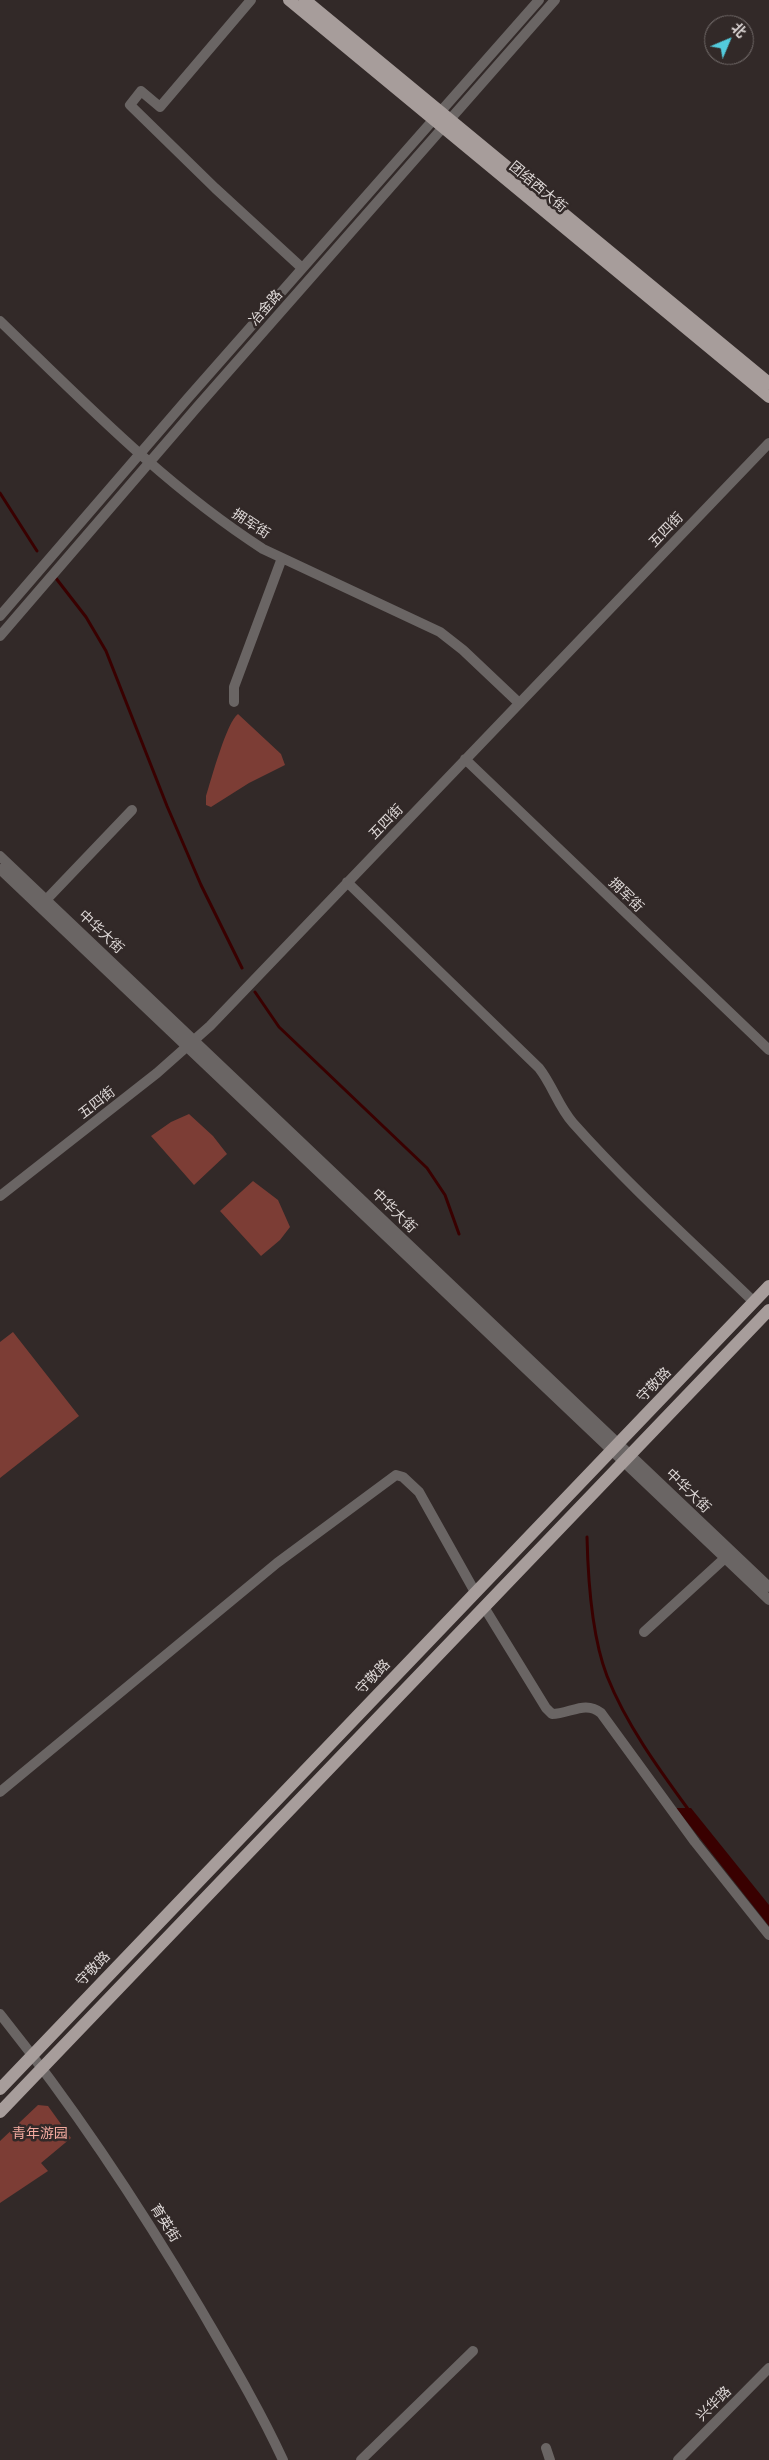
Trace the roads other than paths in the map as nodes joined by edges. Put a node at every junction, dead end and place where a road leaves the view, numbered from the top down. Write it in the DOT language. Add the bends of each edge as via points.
graph roads {
  1 [pos="251,0"];
  2 [pos="289,0"];
  3 [pos="306,0"];
  4 [pos="539,0"];
  5 [pos="555,0"];
  6 [pos="442,120"];
  7 [pos="302,268"];
  8 [pos="0,321"];
  9 [pos="769,383"];
  10 [pos="769,397"];
  11 [pos="769,443"];
  12 [pos="140,454"];
  13 [pos="150,462"];
  14 [pos="282,558"];
  15 [pos="0,616"];
  16 [pos="0,636"];
  17 [pos="234,702"];
  18 [pos="519,704"];
  19 [pos="465,759"];
  20 [pos="132,810"];
  21 [pos="0,856"];
  22 [pos="0,869"];
  23 [pos="347,882"];
  24 [pos="46,900"];
  25 [pos="191,1043"];
  26 [pos="769,1050"];
  27 [pos="0,1196"];
  28 [pos="769,1286"];
  29 [pos="754,1302"];
  30 [pos="769,1310"];
  31 [pos="615,1447"];
  32 [pos="627,1458"];
  33 [pos="725,1558"];
  34 [pos="769,1587"];
  35 [pos="475,1592"];
  36 [pos="769,1600"];
  37 [pos="484,1607"];
  38 [pos="644,1632"];
  39 [pos="0,1792"];
  40 [pos="769,1935"];
  41 [pos="0,2014"];
  42 [pos="32,2055"];
  43 [pos="42,2068"];
  44 [pos="0,2089"];
  45 [pos="0,2112"];
  46 [pos="473,2352"];
  47 [pos="769,2368"];
  48 [pos="546,2448"];
  49 [pos="283,2460"];
  50 [pos="361,2460"];
  51 [pos="550,2460"];
  52 [pos="678,2460"];
  1 -- 7 [label="street" via="160,107 141,92 130,105"];
  2 -- 6 [label="main road, 团结西大街"];
  3 -- 6 [label="main road, 团结西大街"];
  4 -- 6 [label="street, 冶金路"];
  5 -- 6 [label="street, 冶金路"];
  6 -- 7 [label="street, 冶金路"];
  6 -- 9 [label="main road, 团结西大街"];
  6 -- 10 [label="main road, 团结西大街"];
  6 -- 13 [label="street, 冶金路"];
  7 -- 12 [label="street, 冶金路"];
  8 -- 12 [label="street, 拥军街"];
  11 -- 18 [label="street, 五四街"];
  12 -- 13 [label="street, 拥军街"];
  12 -- 15 [label="street, 冶金路"];
  13 -- 14 [label="street, 拥军街" via="239,534"];
  13 -- 16 [label="street, 冶金路"];
  14 -- 17 [label="street" via="237,678"];
  14 -- 18 [label="street, 拥军街" via="440,632"];
  18 -- 19 [label="street, 五四街"];
  19 -- 23 [label="street, 五四街"];
  19 -- 26 [label="street, 拥军街"];
  20 -- 24 [label="street"];
  21 -- 24 [label="street, 中华大街"];
  22 -- 25 [label="street, 中华大街"];
  23 -- 25 [label="street, 五四街"];
  23 -- 29 [label="street" via="539,1068 573,1123 624,1177"];
  24 -- 25 [label="street, 中华大街"];
  25 -- 27 [label="street, 五四街"];
  25 -- 31 [label="street, 中华大街"];
  28 -- 29 [label="main road, 守敬路"];
  29 -- 31 [label="main road, 守敬路"];
  30 -- 32 [label="main road"];
  31 -- 32 [label="street, 中华大街"];
  31 -- 35 [label="main road, 守敬路"];
  32 -- 33 [label="street, 中华大街"];
  32 -- 34 [label="street, 中华大街"];
  32 -- 37 [label="main road"];
  33 -- 36 [label="street, 中华大街"];
  33 -- 38 [label="street"];
  35 -- 39 [label="street" via="419,1492 403,1477 396,1475 277,1563"];
  35 -- 42 [label="main road, 守敬路"];
  37 -- 40 [label="street" via="552,1714 584,1706 594,1707 601,1713 695,1842"];
  37 -- 43 [label="main road"];
  41 -- 42 [label="street, 育英街"];
  42 -- 43 [label="street, 育英街"];
  42 -- 44 [label="main road, 守敬路"];
  43 -- 45 [label="main road"];
  43 -- 49 [label="street, 育英街" via="97,2142 165,2248"];
  46 -- 50 [label="street"];
  47 -- 52 [label="street, 兴华路"];
  48 -- 51 [label="street"];
}
